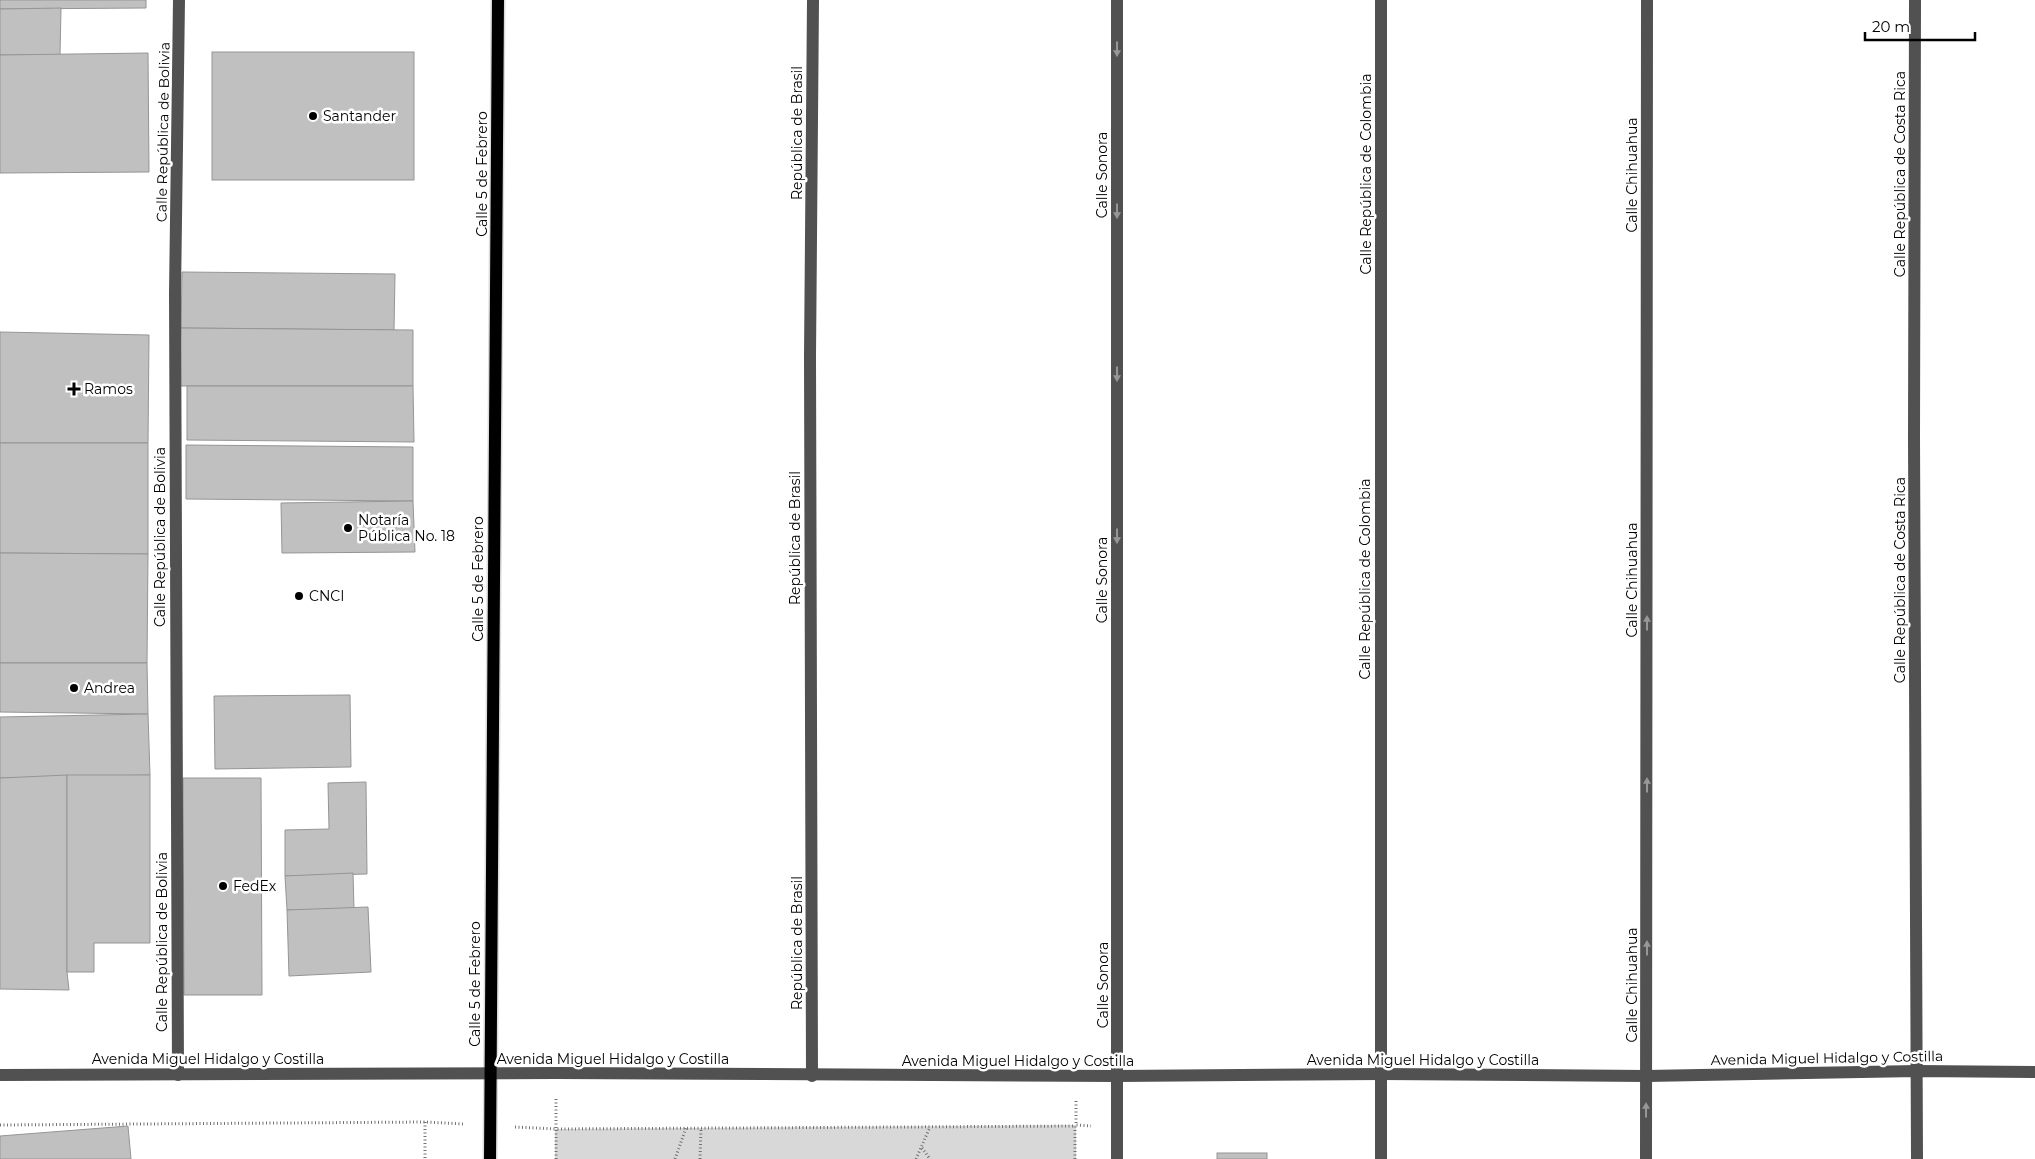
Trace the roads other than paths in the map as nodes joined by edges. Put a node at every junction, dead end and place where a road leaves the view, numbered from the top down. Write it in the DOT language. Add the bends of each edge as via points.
graph roads {
  1 [pos="179,0"];
  2 [pos="498,0"];
  3 [pos="813,0"];
  4 [pos="1117,0"];
  5 [pos="1381,0"];
  6 [pos="1646,0"];
  7 [pos="1915,0"];
  8 [pos="1917,1071"];
  9 [pos="2035,1072"];
  10 [pos="489,1073"];
  11 [pos="1382,1074"];
  12 [pos="0,1075"];
  13 [pos="178,1075"];
  14 [pos="812,1076"];
  15 [pos="1118,1076"];
  16 [pos="1646,1076"];
  17 [pos="490,1159"];
  18 [pos="1118,1159"];
  19 [pos="1382,1159"];
  20 [pos="1646,1159"];
  21 [pos="1917,1159"];
  1 -- 13 [label="street, Calle República de Bolivia" via="175,293"];
  2 -- 10 [label="main road, Calle 5 de Febrero"];
  3 -- 14 [label="street, República de Brasil" via="810,357"];
  4 -- 15 [label="street, Calle Sonora, one-way"];
  5 -- 11 [label="street, Calle República de Colombia"];
  16 -- 6 [label="street, Calle Chihuahua, one-way"];
  7 -- 8 [label="street, Calle República de Costa Rica"];
  8 -- 9 [label="street, Avenida Miguel Hidalgo y Costilla"];
  8 -- 16 [label="street, Avenida Miguel Hidalgo y Costilla"];
  8 -- 21 [label="street, Calle República de Costa Rica"];
  10 -- 13 [label="street, Avenida Miguel Hidalgo y Costilla"];
  10 -- 14 [label="street, Avenida Miguel Hidalgo y Costilla"];
  10 -- 17 [label="main road, Calle 5 de Febrero"];
  11 -- 15 [label="street, Avenida Miguel Hidalgo y Costilla"];
  11 -- 16 [label="street, Avenida Miguel Hidalgo y Costilla"];
  11 -- 19 [label="street, Calle República de Colombia"];
  12 -- 13 [label="street, Avenida Miguel Hidalgo y Costilla"];
  14 -- 15 [label="street, Avenida Miguel Hidalgo y Costilla"];
  15 -- 18 [label="street, Calle Sonora"];
  20 -- 16 [label="street, Calle Chihuahua, one-way"];
}
